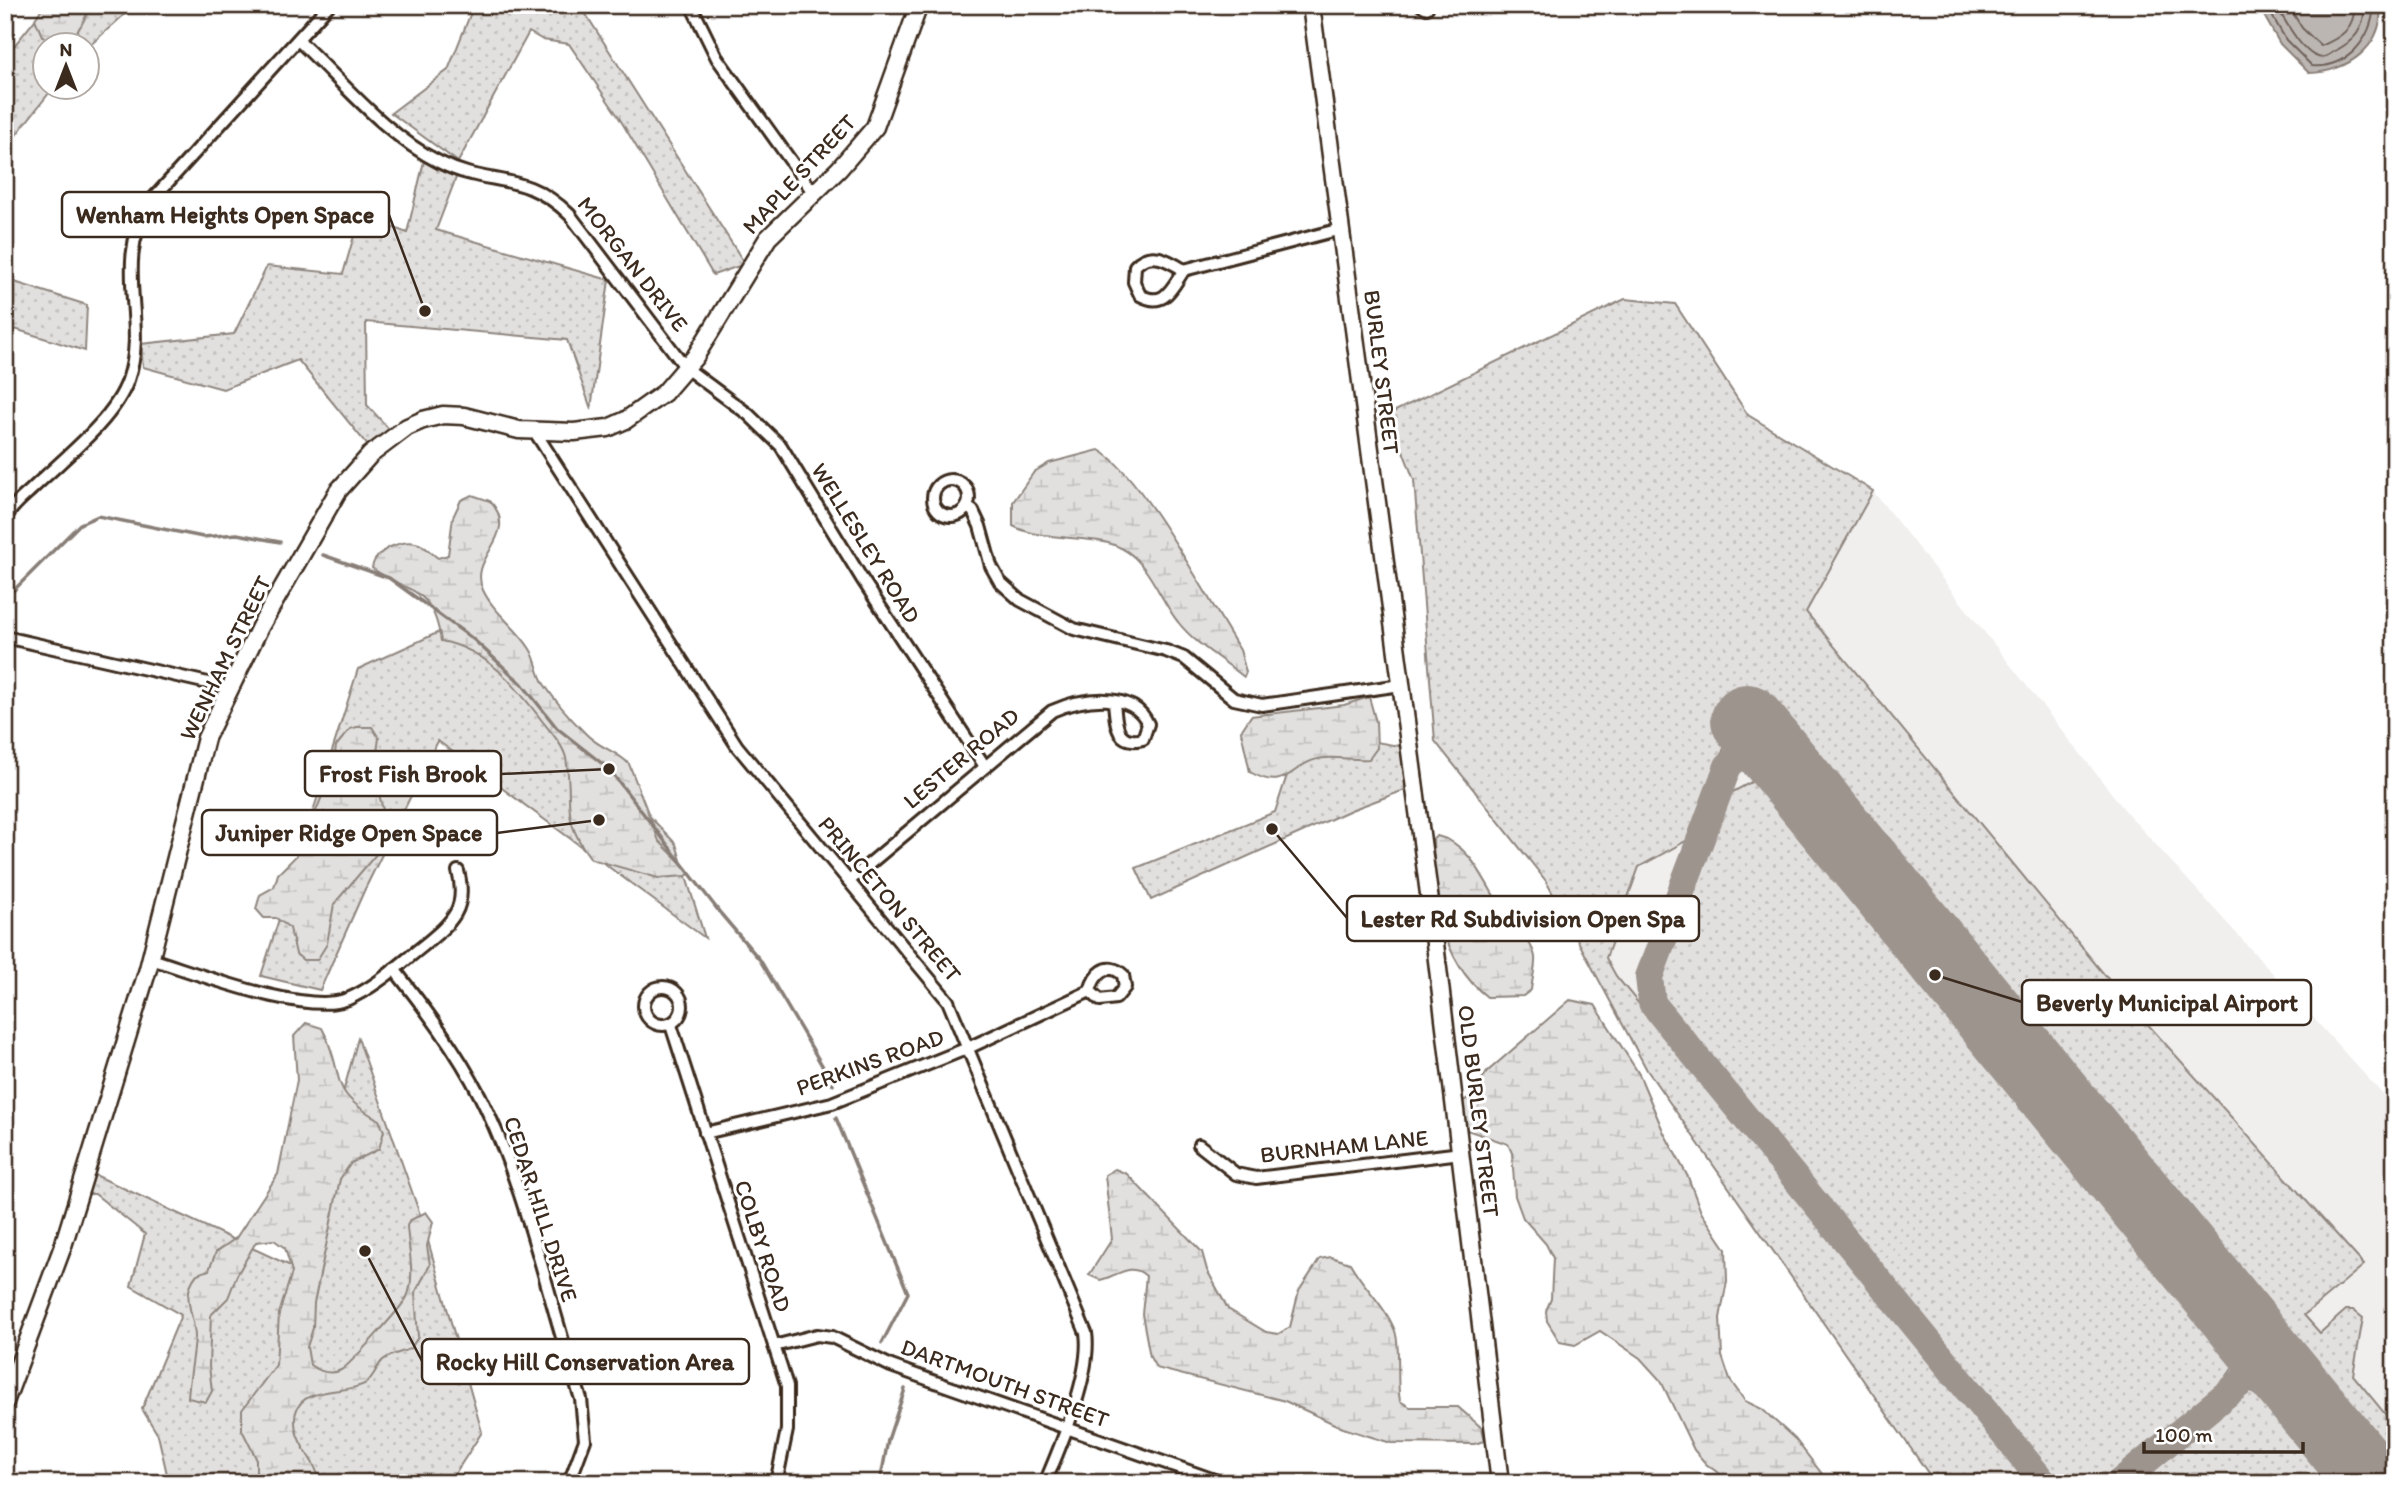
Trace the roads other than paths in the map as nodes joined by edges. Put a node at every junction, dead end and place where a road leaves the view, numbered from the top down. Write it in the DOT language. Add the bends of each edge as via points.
graph roads {
  1 [pos="328,5"];
  2 [pos="691,5"];
  3 [pos="919,5"];
  4 [pos="1311,5"];
  5 [pos="298,40"];
  6 [pos="813,192"];
  7 [pos="1340,229"];
  8 [pos="755,254"];
  9 [pos="1184,270"];
  10 [pos="686,368"];
  11 [pos="535,432"];
  12 [pos="967,508"];
  13 [pos="5,519"];
  14 [pos="5,637"];
  15 [pos="1401,685"];
  16 [pos="230,688"];
  17 [pos="1114,702"];
  18 [pos="1409,745"];
  19 [pos="984,765"];
  20 [pos="458,871"];
  21 [pos="849,881"];
  22 [pos="151,959"];
  23 [pos="394,969"];
  24 [pos="1090,992"];
  25 [pos="671,1025"];
  26 [pos="968,1048"];
  27 [pos="705,1133"];
  28 [pos="1199,1145"];
  29 [pos="1461,1153"];
  30 [pos="774,1346"];
  31 [pos="5,1402"];
  32 [pos="1065,1428"];
  33 [pos="569,1483"];
  34 [pos="776,1483"];
  35 [pos="1045,1483"];
  36 [pos="1223,1483"];
  37 [pos="1500,1483"];
  1 -- 5 [label="street"];
  2 -- 6 [label="street" via="718,58"];
  3 -- 6 [label="main road, MAPLE STREET" via="875,127"];
  4 -- 7 [label="main road, BURLEY STREET"];
  5 -- 10 [label="street, MORGAN DRIVE" via="427,156 523,183 553,198"];
  5 -- 13 [label="street" via="149,203 138,222 131,259 133,328 128,380 106,415"];
  6 -- 8 [label="main road, MAPLE STREET"];
  7 -- 9 [label="street"];
  7 -- 15 [label="main road, BURLEY STREET"];
  8 -- 10 [label="main road, WENHAM STREET"];
  9 -- 9 [label="street" via="1171,292 1154,301 1140,295 1134,282 1135,266 1149,257"];
  10 -- 11 [label="main road, WENHAM STREET" via="664,393 608,428"];
  10 -- 19 [label="street, WELLESLEY ROAD" via="748,414 781,446"];
  11 -- 16 [label="main road, WENHAM STREET" via="443,415 407,427 370,455 332,501"];
  11 -- 21 [label="street, PRINCETON STREET" via="737,746"];
  12 -- 15 [label="street" via="973,512 1000,582 1020,600 1074,629 1184,658 1234,699 1262,705"];
  14 -- 16 [label="street"];
  15 -- 18 [label="main road, BURLEY STREET"];
  16 -- 22 [label="main road, WENHAM STREET" via="206,738"];
  17 -- 19 [label="street, LESTER ROAD" via="1074,701 1052,711"];
  18 -- 29 [label="main road, OLD BURLEY STREET"];
  19 -- 21 [label="street, LESTER ROAD"];
  20 -- 23 [label="street" via="464,894 458,911"];
  21 -- 26 [label="street, PRINCETON STREET" via="948,1001"];
  22 -- 23 [label="street" via="314,1004 346,1000"];
  22 -- 31 [label="main road, WENHAM STREET" via="63,1246"];
  23 -- 33 [label="street, CEDAR HILL DRIVE" via="446,1035 481,1097 502,1148 581,1399 584,1440"];
  24 -- 26 [label="street, PERKINS ROAD"];
  25 -- 27 [label="street, COLBY ROAD"];
  26 -- 27 [label="street, PERKINS ROAD" via="832,1103"];
  26 -- 32 [label="street, PRINCETON STREET" via="1086,1333 1087,1360"];
  27 -- 30 [label="street, COLBY ROAD"];
  28 -- 29 [label="street, BURNHAM LANE" via="1236,1174 1255,1178"];
  29 -- 37 [label="main road, OLD BURLEY STREET"];
  30 -- 32 [label="street, DARTMOUTH STREET" via="817,1335 832,1337 891,1366"];
  30 -- 34 [label="street, COLBY ROAD" via="788,1399"];
  32 -- 35 [label="street, PRINCETON STREET"];
  32 -- 36 [label="street, DARTMOUTH STREET"];
}
